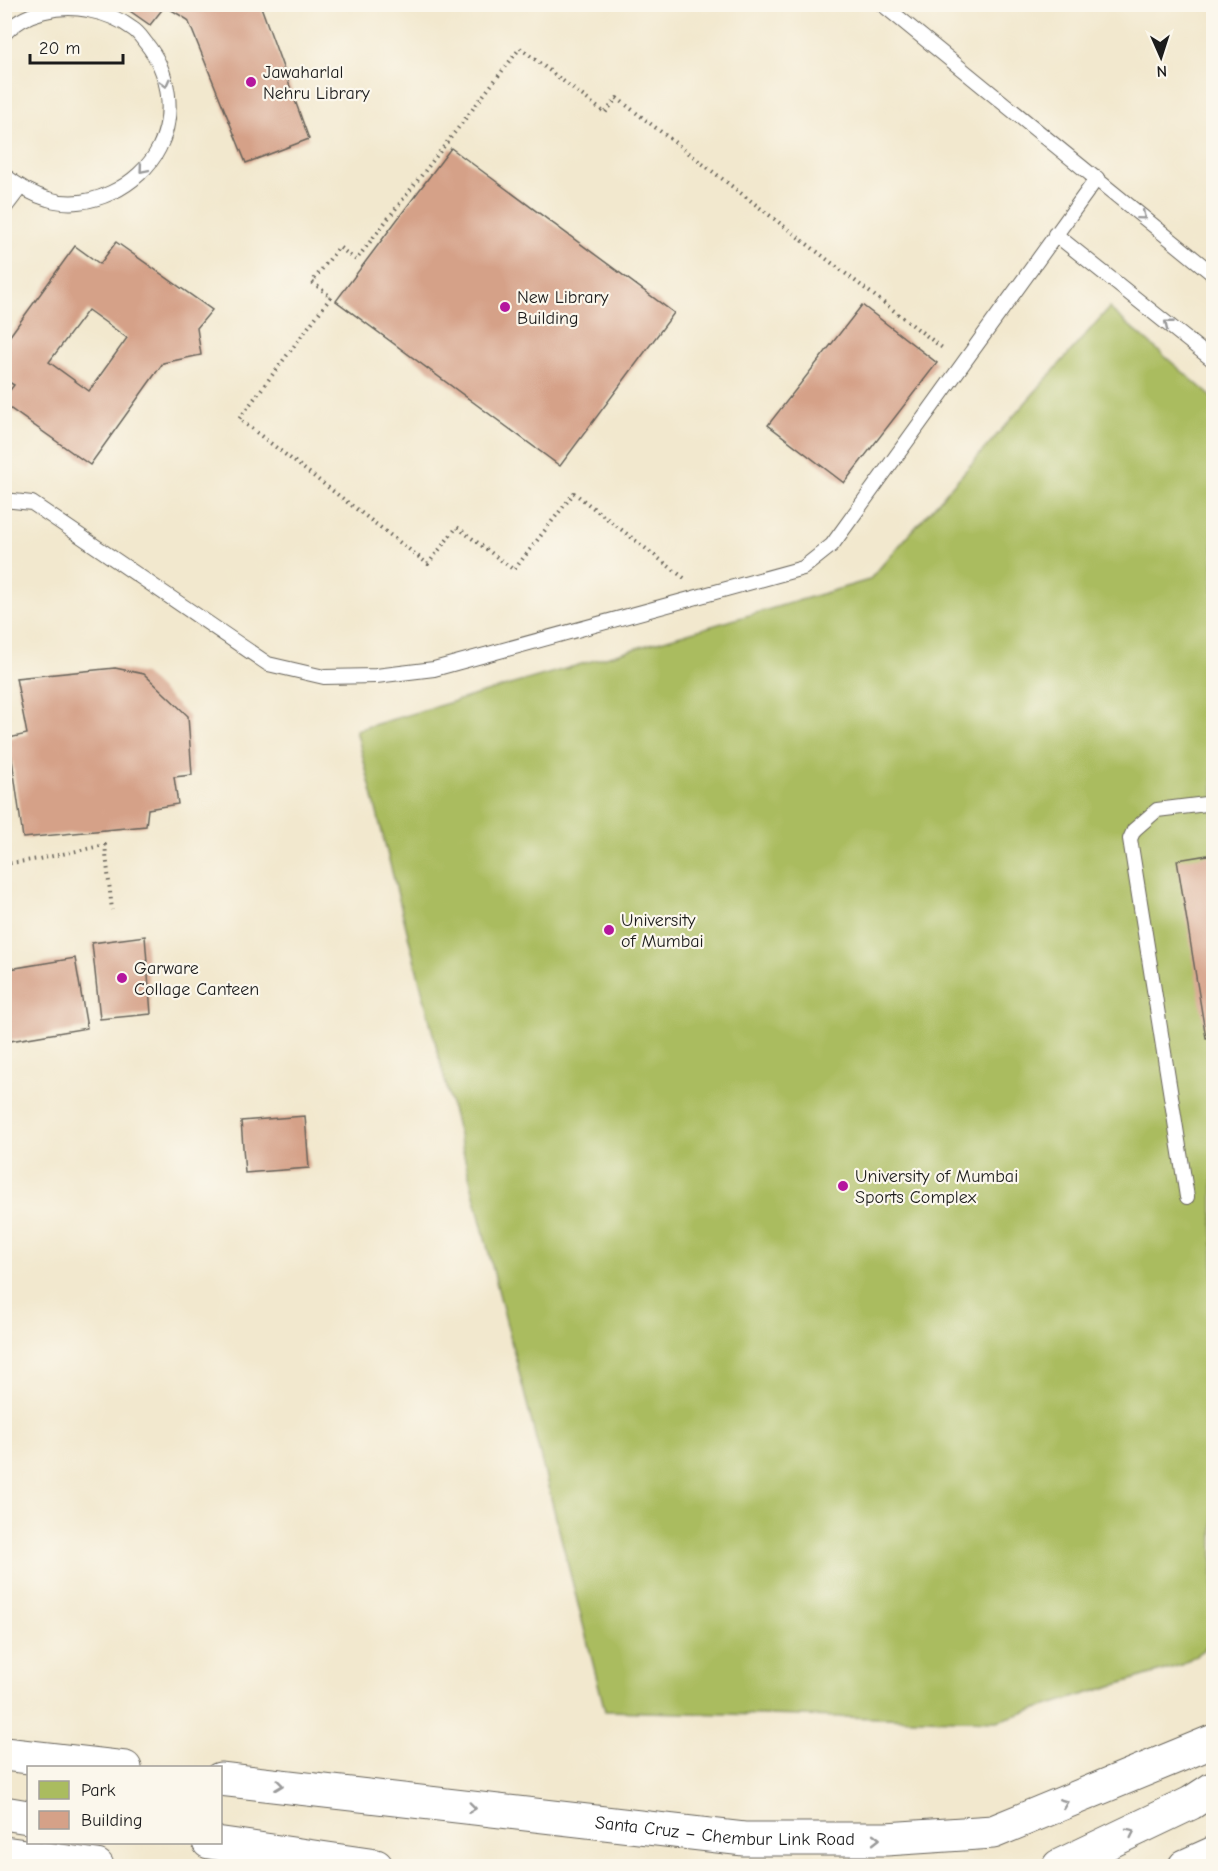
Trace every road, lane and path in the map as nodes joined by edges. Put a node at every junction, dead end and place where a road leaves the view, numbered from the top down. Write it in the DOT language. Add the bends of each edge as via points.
graph roads {
  1 [pos="882,4"];
  2 [pos="4,34"];
  3 [pos="4,175"];
  4 [pos="1096,178"];
  5 [pos="20,188"];
  6 [pos="4,209"];
  7 [pos="1055,234"];
  8 [pos="1214,275"];
  9 [pos="1214,361"];
  10 [pos="962,363"];
  11 [pos="4,500"];
  12 [pos="706,595"];
  13 [pos="1214,803"];
  14 [pos="4,864"];
  15 [pos="112,910"];
  16 [pos="1187,1197"];
  17 [pos="1214,1741"];
  18 [pos="4,1754"];
  19 [pos="115,1766"];
  20 [pos="222,1779"];
  21 [pos="1214,1788"];
  22 [pos="4,1813"];
  23 [pos="27,1816"];
  24 [pos="222,1844"];
  25 [pos="4,1853"];
  26 [pos="1214,1853"];
  27 [pos="98,1866"];
  28 [pos="376,1866"];
  29 [pos="1059,1866"];
  30 [pos="1185,1866"];
  1 -- 4 [label="lane"];
  2 -- 5 [label="lane, one-way" via="41,12 74,7 106,13 134,29 156,55 168,85 169,118 159,149 139,175 111,194 81,202 50,200"];
  3 -- 5 [label="lane"];
  4 -- 7 [label="lane"];
  4 -- 8 [label="lane, one-way"];
  5 -- 6 [label="lane"];
  9 -- 7 [label="lane, one-way"];
  7 -- 10 [label="lane"];
  10 -- 12 [label="lane" via="832,544 803,568"];
  10 -- 12 [label="path" via="617,98 605,113 520,48 356,260 339,247 312,282 331,297 239,419 428,564 457,526 514,570 574,493"];
  11 -- 12 [label="lane" via="32,503 268,664 324,677 434,669"];
  13 -- 16 [label="lane" via="1157,810 1134,830 1130,839"];
  14 -- 15 [label="path" via="105,845"];
  20 -- 17 [label="highway, Santa Cruz – Chembur Link Road, one-way" via="744,1839 886,1839 993,1832"];
  18 -- 19 [label="highway"];
  29 -- 21 [label="highway, one-way" via="1191,1803"];
  22 -- 23 [label="highway"];
  24 -- 28 [label="highway"];
  25 -- 27 [label="highway"];
  26 -- 30 [label="highway"];
}
